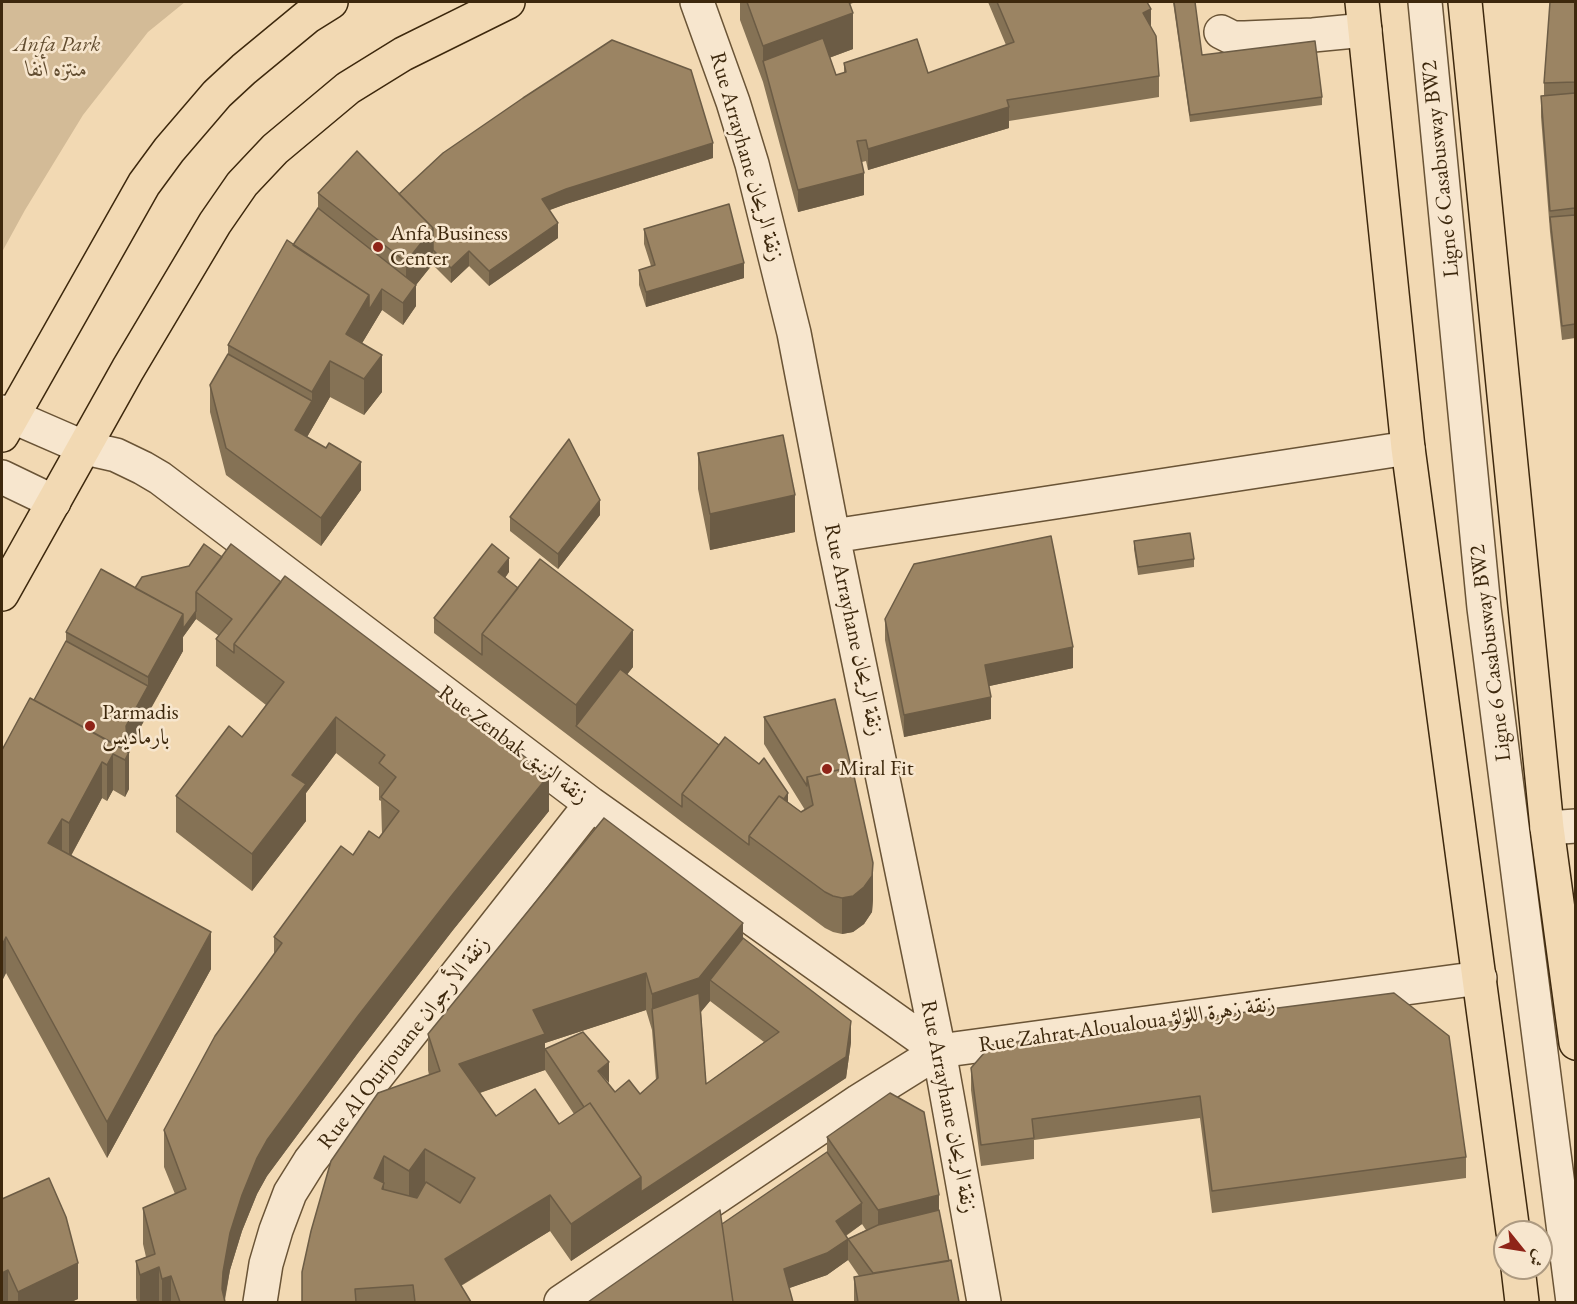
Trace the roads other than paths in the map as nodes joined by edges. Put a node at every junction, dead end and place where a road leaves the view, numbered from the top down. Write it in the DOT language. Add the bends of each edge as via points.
graph roads {
  1 [pos="331,2"];
  2 [pos="508,2"];
  3 [pos="697,2"];
  4 [pos="1425,2"];
  5 [pos="1465,2"];
  6 [pos="1364,16"];
  7 [pos="1221,32"];
  8 [pos="5,421"];
  9 [pos="85,448"];
  10 [pos="1408,448"];
  11 [pos="2,477"];
  12 [pos="54,502"];
  13 [pos="833,536"];
  14 [pos="2,594"];
  15 [pos="591,804"];
  16 [pos="1561,827"];
  17 [pos="1480,978"];
  18 [pos="1575,1043"];
  19 [pos="939,1051"];
  20 [pos="1511,1220"];
  21 [pos="1519,1280"];
  22 [pos="260,1302"];
  23 [pos="561,1302"];
  24 [pos="984,1302"];
  25 [pos="1522,1302"];
  26 [pos="1573,1302"];
  1 -- 8 [label="main road" via="307,16 244,69 169,150 144,184"];
  2 -- 9 [label="main road" via="403,54 348,88 275,149 242,184 214,224"];
  3 -- 13 [label="street, Rue Arrayhane زنقة الريحان" via="733,102 774,247"];
  4 -- 26 [label="street, Ligne 6 Casabusway BW2" via="1484,608"];
  5 -- 16 [label="main road"];
  6 -- 7 [label="street" via="1313,35 1233,38"];
  6 -- 10 [label="main road"];
  8 -- 9 [label="street, Rue Zenbak زنقة الزنبق"];
  9 -- 12 [label="main road"];
  9 -- 15 [label="street, Rue Zenbak زنقة الزنبق" via="116,455 160,478"];
  10 -- 13 [label="street"];
  10 -- 17 [label="main road"];
  11 -- 12 [label="street"];
  12 -- 14 [label="main road"];
  13 -- 19 [label="street, Rue Arrayhane زنقة الريحان"];
  15 -- 19 [label="street, Rue Zenbak زنقة الزنبق"];
  15 -- 22 [label="street, Rue Al Ourjouane زنقة الأرجوان" via="310,1161 290,1193 276,1230"];
  16 -- 18 [label="main road"];
  17 -- 19 [label="street, Rue Zahrat Aloualoua زنقة زهرة اللؤلؤ"];
  17 -- 20 [label="main road"];
  19 -- 23 [label="street, Rue Zahrat Aloualoua زنقة زهرة اللؤلؤ"];
  19 -- 24 [label="street, Rue Arrayhane زنقة الريحان"];
  21 -- 25 [label="main road"];
}
